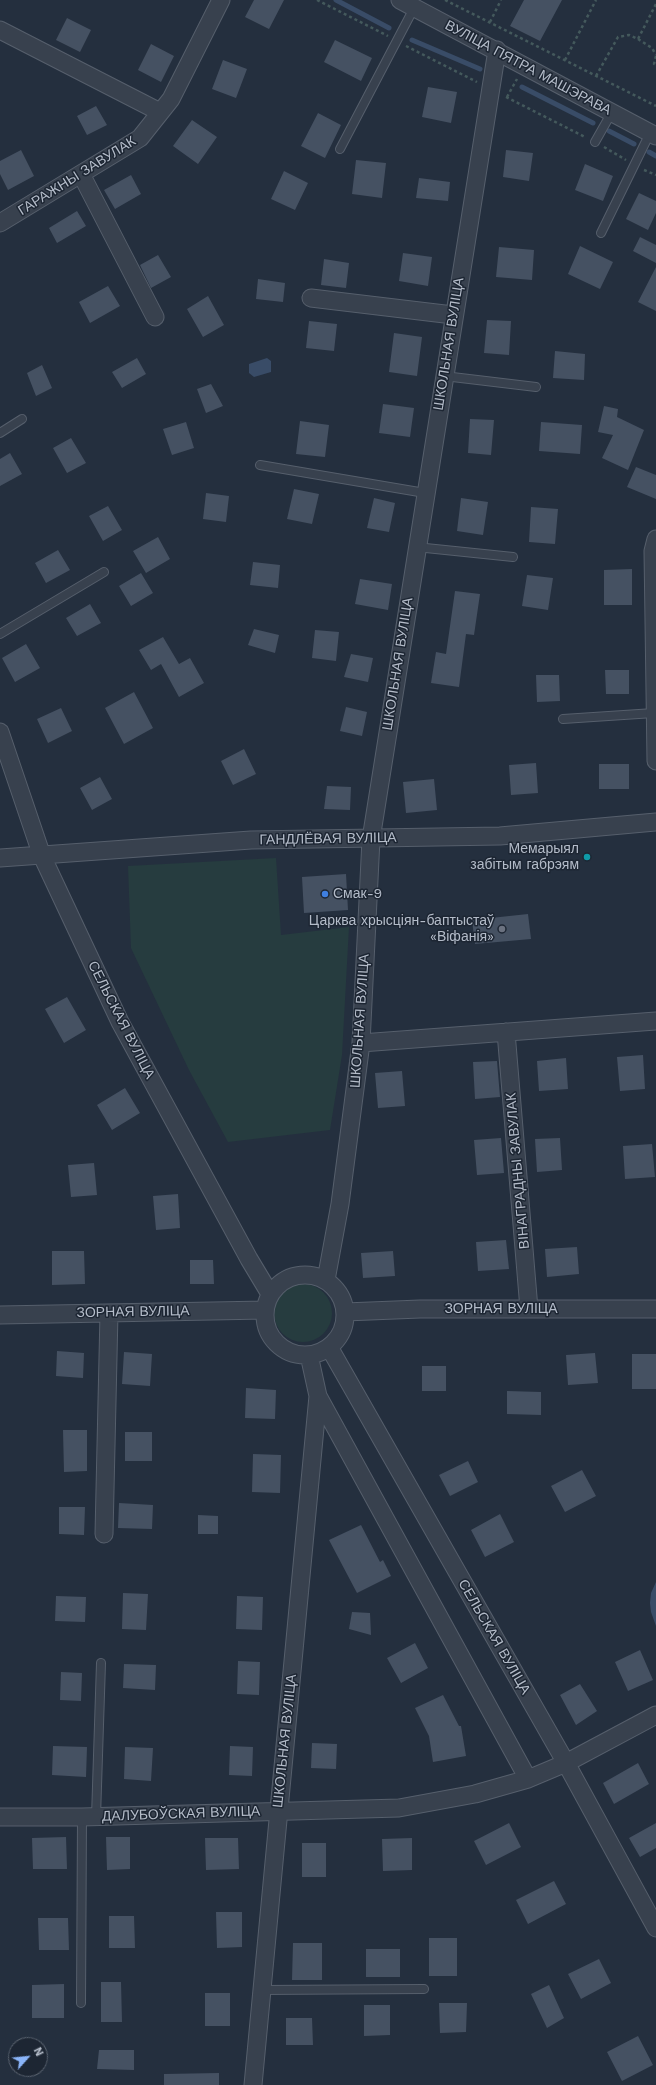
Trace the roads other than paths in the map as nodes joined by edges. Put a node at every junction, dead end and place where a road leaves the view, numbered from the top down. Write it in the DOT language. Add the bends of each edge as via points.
graph roads {
  1 [pos="220,0"];
  2 [pos="407,4"];
  3 [pos="0,30"];
  4 [pos="496,50"];
  5 [pos="160,112"];
  6 [pos="612,112"];
  7 [pos="653,134"];
  8 [pos="595,142"];
  9 [pos="340,149"];
  10 [pos="81,174"];
  11 [pos="0,223"];
  12 [pos="601,233"];
  13 [pos="310,298"];
  14 [pos="453,315"];
  15 [pos="155,317"];
  16 [pos="444,376"];
  17 [pos="536,387"];
  18 [pos="22,419"];
  19 [pos="0,433"];
  20 [pos="260,465"];
  21 [pos="425,493"];
  22 [pos="656,539"];
  23 [pos="416,547"];
  24 [pos="513,557"];
  25 [pos="654,571"];
  26 [pos="104,572"];
  27 [pos="0,634"];
  28 [pos="654,713"];
  29 [pos="563,719"];
  30 [pos="0,732"];
  31 [pos="656,761"];
  32 [pos="656,822"];
  33 [pos="371,839"];
  34 [pos="42,856"];
  35 [pos="0,858"];
  36 [pos="656,1021"];
  37 [pos="506,1032"];
  38 [pos="361,1043"];
  39 [pos="326,1280"];
  40 [pos="268,1302"];
  41 [pos="656,1308"];
  42 [pos="529,1309"];
  43 [pos="345,1312"];
  44 [pos="109,1313"];
  45 [pos="0,1315"];
  46 [pos="329,1347"];
  47 [pos="309,1355"];
  48 [pos="318,1396"];
  49 [pos="104,1534"];
  50 [pos="101,1663"];
  51 [pos="656,1715"];
  52 [pos="566,1763"];
  53 [pos="528,1779"];
  54 [pos="278,1811"];
  55 [pos="0,1817"];
  56 [pos="89,1817"];
  57 [pos="656,1928"];
  58 [pos="424,1989"];
  59 [pos="261,1990"];
  60 [pos="81,2003"];
  61 [pos="253,2085"];
  1 -- 5 [label="street, ГАРАЖНЫ ЗАВУЛАК" via="171,98"];
  2 -- 4 [label="street, ВУЛІЦА ПЯТРА МАШЭРАВА"];
  2 -- 9 [label="lane"];
  3 -- 5 [label="street"];
  4 -- 6 [label="street, ВУЛІЦА ПЯТРА МАШЭРАВА"];
  4 -- 14 [label="street, ШКОЛЬНАЯ ВУЛІЦА"];
  5 -- 10 [label="street, ГАРАЖНЫ ЗАВУЛАК" via="140,138"];
  6 -- 7 [label="street, ВУЛІЦА ПЯТРА МАШЭРАВА"];
  6 -- 8 [label="lane"];
  7 -- 12 [label="lane"];
  10 -- 11 [label="street, ГАРАЖНЫ ЗАВУЛАК"];
  10 -- 15 [label="street"];
  13 -- 14 [label="street"];
  14 -- 16 [label="street, ШКОЛЬНАЯ ВУЛІЦА"];
  16 -- 17 [label="lane"];
  16 -- 21 [label="street, ШКОЛЬНАЯ ВУЛІЦА"];
  18 -- 19 [label="lane"];
  20 -- 21 [label="lane"];
  21 -- 23 [label="street, ШКОЛЬНАЯ ВУЛІЦА"];
  22 -- 25 [label="street" via="653,551"];
  23 -- 24 [label="lane"];
  23 -- 33 [label="street, ШКОЛЬНАЯ ВУЛІЦА"];
  25 -- 28 [label="street"];
  26 -- 27 [label="lane"];
  28 -- 29 [label="lane"];
  28 -- 31 [label="street"];
  30 -- 34 [label="street, СЕЛЬСКАЯ ВУЛІЦА"];
  32 -- 33 [label="street, ГАНДЛЁВАЯ ВУЛІЦА" via="500,836"];
  33 -- 34 [label="street, ГАНДЛЁВАЯ ВУЛІЦА" via="251,840"];
  33 -- 38 [label="street, ШКОЛЬНАЯ ВУЛІЦА"];
  34 -- 35 [label="street, ГАНДЛЁВАЯ ВУЛІЦА"];
  34 -- 40 [label="street, СЕЛЬСКАЯ ВУЛІЦА" via="120,1022 249,1259"];
  36 -- 37 [label="street"];
  37 -- 38 [label="street"];
  37 -- 42 [label="street, ВІНАГРАДНЫ ЗАВУЛАК"];
  38 -- 39 [label="street, ШКОЛЬНАЯ ВУЛІЦА" via="340,1204"];
  39 -- 40 [label="street" via="311,1275 296,1276 281,1282"];
  39 -- 43 [label="street" via="343,1300"];
  40 -- 44 [label="street, ЗОРНАЯ ВУЛІЦА"];
  40 -- 47 [label="street" via="266,1325 273,1338 284,1349"];
  41 -- 42 [label="street, ЗОРНАЯ ВУЛІЦА"];
  42 -- 43 [label="street, ЗОРНАЯ ВУЛІЦА"];
  43 -- 46 [label="street" via="344,1325 338,1338"];
  44 -- 45 [label="street, ЗОРНАЯ ВУЛІЦА"];
  44 -- 49 [label="street"];
  46 -- 47 [label="street"];
  46 -- 52 [label="street, СЕЛЬСКАЯ ВУЛІЦА"];
  47 -- 48 [label="street"];
  48 -- 53 [label="street"];
  48 -- 54 [label="street, ШКОЛЬНАЯ ВУЛІЦА"];
  50 -- 56 [label="lane"];
  51 -- 52 [label="street, ДАЛУБОЎСКАЯ ВУЛІЦА"];
  52 -- 53 [label="street, ДАЛУБОЎСКАЯ ВУЛІЦА"];
  52 -- 57 [label="street, СЕЛЬСКАЯ ВУЛІЦА"];
  53 -- 54 [label="street, ДАЛУБОЎСКАЯ ВУЛІЦА" via="475,1794 399,1808"];
  54 -- 56 [label="street, ДАЛУБОЎСКАЯ ВУЛІЦА"];
  54 -- 59 [label="street, ШКОЛЬНАЯ ВУЛІЦА"];
  55 -- 56 [label="street, ДАЛУБОЎСКАЯ ВУЛІЦА"];
  56 -- 60 [label="lane"];
  58 -- 59 [label="lane"];
  59 -- 61 [label="street, ШКОЛЬНАЯ ВУЛІЦА"];
}
